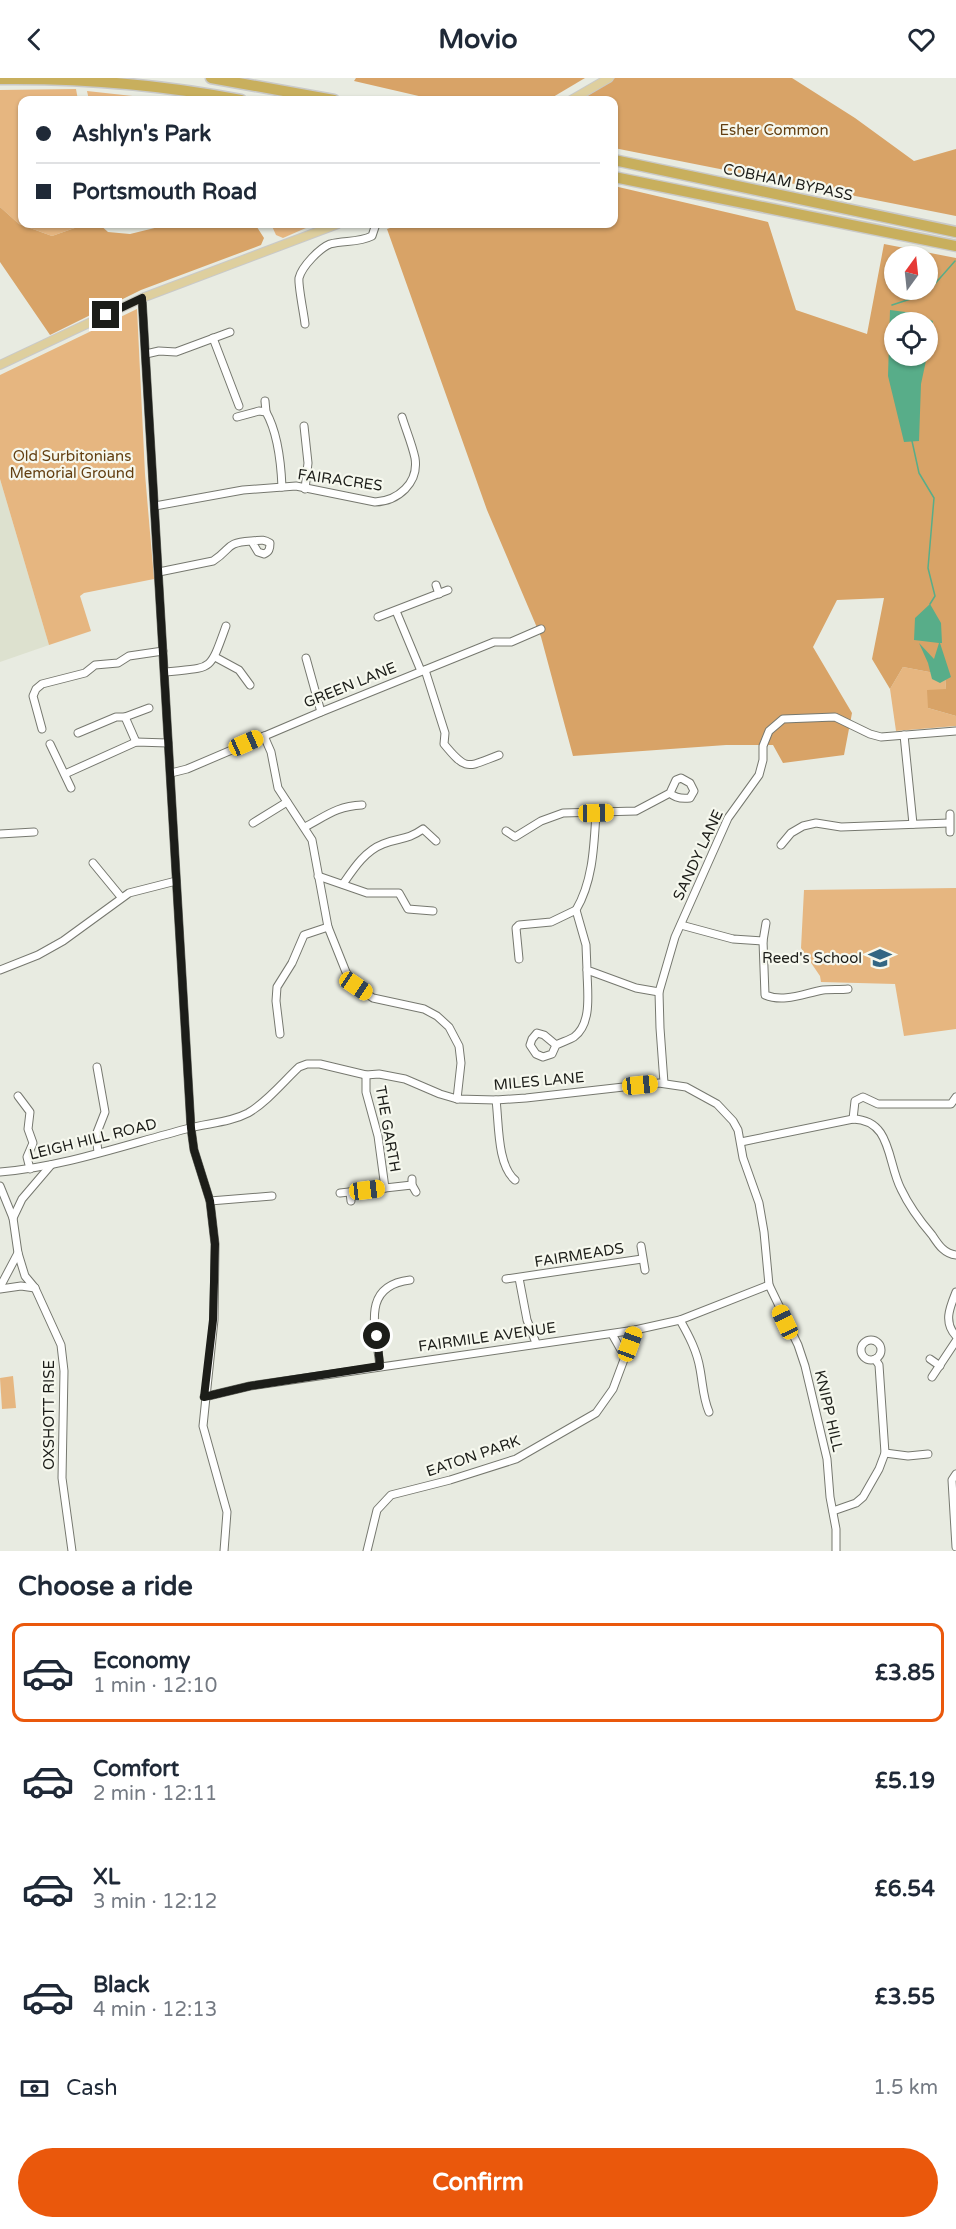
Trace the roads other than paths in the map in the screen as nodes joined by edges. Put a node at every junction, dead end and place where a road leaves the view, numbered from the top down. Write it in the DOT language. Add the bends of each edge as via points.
graph roads {
  1 [pos="211,78"];
  2 [pos="609,78"];
  3 [pos="0,79"];
  4 [pos="218,96"];
  5 [pos="312,96"];
  6 [pos="578,96"];
  7 [pos="618,161"];
  8 [pos="618,178"];
  9 [pos="327,228"];
  10 [pos="375,228"];
  11 [pos="956,232"];
  12 [pos="956,246"];
  13 [pos="142,298"];
  14 [pos="305,324"];
  15 [pos="230,332"];
  16 [pos="213,338"];
  17 [pos="146,354"];
  18 [pos="0,365"];
  19 [pos="265,401"];
  20 [pos="239,406"];
  21 [pos="266,412"];
  22 [pos="237,417"];
  23 [pos="402,417"];
  24 [pos="304,426"];
  25 [pos="282,487"];
  26 [pos="305,489"];
  27 [pos="155,506"];
  28 [pos="252,542"];
  29 [pos="159,572"];
  30 [pos="436,585"];
  31 [pos="448,590"];
  32 [pos="439,594"];
  33 [pos="396,611"];
  34 [pos="378,617"];
  35 [pos="226,626"];
  36 [pos="542,629"];
  37 [pos="164,651"];
  38 [pos="215,657"];
  39 [pos="306,658"];
  40 [pos="422,671"];
  41 [pos="165,672"];
  42 [pos="250,685"];
  43 [pos="149,708"];
  44 [pos="321,712"];
  45 [pos="125,717"];
  46 [pos="42,729"];
  47 [pos="956,731"];
  48 [pos="78,733"];
  49 [pos="904,735"];
  50 [pos="264,736"];
  51 [pos="135,742"];
  52 [pos="168,743"];
  53 [pos="50,744"];
  54 [pos="500,755"];
  55 [pos="171,773"];
  56 [pos="65,774"];
  57 [pos="71,788"];
  58 [pos="670,793"];
  59 [pos="286,802"];
  60 [pos="362,805"];
  61 [pos="596,813"];
  62 [pos="950,814"];
  63 [pos="253,823"];
  64 [pos="949,823"];
  65 [pos="913,824"];
  66 [pos="305,827"];
  67 [pos="506,831"];
  68 [pos="33,832"];
  69 [pos="950,832"];
  70 [pos="0,834"];
  71 [pos="436,841"];
  72 [pos="781,845"];
  73 [pos="93,863"];
  74 [pos="318,876"];
  75 [pos="177,881"];
  76 [pos="343,884"];
  77 [pos="121,897"];
  78 [pos="433,910"];
  79 [pos="576,910"];
  80 [pos="766,923"];
  81 [pos="681,924"];
  82 [pos="328,927"];
  83 [pos="763,941"];
  84 [pos="519,959"];
  85 [pos="0,970"];
  86 [pos="588,970"];
  87 [pos="848,989"];
  88 [pos="836,990"];
  89 [pos="659,992"];
  90 [pos="838,1000"];
  91 [pos="280,1034"];
  92 [pos="556,1045"];
  93 [pos="97,1067"];
  94 [pos="366,1075"];
  95 [pos="664,1083"];
  96 [pos="18,1096"];
  97 [pos="956,1097"];
  98 [pos="457,1098"];
  99 [pos="496,1100"];
  100 [pos="853,1119"];
  101 [pos="191,1128"];
  102 [pos="741,1142"];
  103 [pos="98,1152"];
  104 [pos="53,1163"];
  105 [pos="30,1170"];
  106 [pos="0,1172"];
  107 [pos="515,1180"];
  108 [pos="413,1185"];
  109 [pos="0,1186"];
  110 [pos="384,1188"];
  111 [pos="350,1192"];
  112 [pos="340,1193"];
  113 [pos="272,1196"];
  114 [pos="210,1201"];
  115 [pos="351,1201"];
  116 [pos="13,1218"];
  117 [pos="641,1246"];
  118 [pos="18,1253"];
  119 [pos="956,1255"];
  120 [pos="642,1259"];
  121 [pos="645,1270"];
  122 [pos="519,1278"];
  123 [pos="506,1279"];
  124 [pos="410,1280"];
  125 [pos="769,1285"];
  126 [pos="0,1288"];
  127 [pos="35,1288"];
  128 [pos="956,1292"];
  129 [pos="680,1320"];
  130 [pos="635,1330"];
  131 [pos="612,1334"];
  132 [pos="956,1336"];
  133 [pos="956,1341"];
  134 [pos="536,1343"];
  135 [pos="625,1357"];
  136 [pos="875,1359"];
  137 [pos="930,1359"];
  138 [pos="940,1365"];
  139 [pos="380,1366"];
  140 [pos="932,1377"];
  141 [pos="204,1397"];
  142 [pos="709,1412"];
  143 [pos="885,1453"];
  144 [pos="928,1454"];
  145 [pos="956,1474"];
  146 [pos="833,1511"];
  147 [pos="956,1547"];
  148 [pos="72,1551"];
  149 [pos="224,1551"];
  150 [pos="367,1551"];
  151 [pos="836,1551"];
  1 -- 5 [label="highway"];
  2 -- 6 [label="main road"];
  3 -- 4 [label="highway" via="110,82"];
  7 -- 11 [label="highway, COBHAM BYPASS"];
  8 -- 12 [label="highway, COBHAM BYPASS"];
  9 -- 13 [label="main road"];
  10 -- 14 [label="street" via="372,236 330,244 309,261 299,278"];
  13 -- 17 [label="street"];
  13 -- 18 [label="main road"];
  15 -- 16 [label="street"];
  16 -- 17 [label="street" via="176,352"];
  16 -- 20 [label="street"];
  17 -- 27 [label="street"];
  19 -- 21 [label="street"];
  21 -- 22 [label="street"];
  21 -- 25 [label="street" via="272,421"];
  23 -- 26 [label="street, FAIRACRES" via="415,460 414,474 399,496 375,502"];
  24 -- 26 [label="street" via="308,463"];
  25 -- 26 [label="street, FAIRACRES"];
  25 -- 27 [label="street, FAIRACRES"];
  27 -- 29 [label="street"];
  28 -- 29 [label="street" via="229,545 213,561"];
  29 -- 37 [label="street"];
  30 -- 32 [label="street"];
  31 -- 32 [label="street"];
  32 -- 33 [label="street"];
  33 -- 34 [label="street"];
  33 -- 40 [label="street"];
  35 -- 38 [label="street"];
  36 -- 40 [label="street, GREEN LANE" via="508,643 494,642"];
  37 -- 41 [label="street"];
  37 -- 46 [label="street" via="129,656 118,663 95,664 85,673 42,684 33,696"];
  38 -- 41 [label="street" via="203,668"];
  38 -- 42 [label="street" via="239,670"];
  39 -- 44 [label="street"];
  40 -- 44 [label="street, GREEN LANE"];
  40 -- 54 [label="street" via="446,733 444,744 456,760 474,764"];
  41 -- 52 [label="street"];
  43 -- 45 [label="street"];
  44 -- 50 [label="street, GREEN LANE"];
  45 -- 48 [label="street"];
  45 -- 51 [label="street"];
  47 -- 49 [label="street, SANDY LANE"];
  49 -- 65 [label="street"];
  49 -- 81 [label="street, SANDY LANE" via="870,734 835,717 783,719 769,731 759,775 728,818"];
  50 -- 55 [label="street, GREEN LANE"];
  50 -- 59 [label="street" via="278,788"];
  51 -- 52 [label="street"];
  51 -- 56 [label="street"];
  52 -- 55 [label="street"];
  53 -- 56 [label="street"];
  55 -- 75 [label="street"];
  56 -- 57 [label="street"];
  58 -- 61 [label="street" via="636,811"];
  59 -- 63 [label="street"];
  59 -- 66 [label="street"];
  60 -- 66 [label="street" via="335,809"];
  61 -- 67 [label="street" via="557,814 515,837"];
  61 -- 79 [label="street" via="589,878"];
  62 -- 64 [label="street"];
  64 -- 65 [label="street"];
  64 -- 69 [label="street"];
  65 -- 72 [label="street" via="816,823 791,832"];
  66 -- 74 [label="street" via="312,840"];
  68 -- 70 [label="street"];
  71 -- 76 [label="street" via="423,829 411,838 382,844 359,860"];
  73 -- 77 [label="street"];
  74 -- 76 [label="street"];
  74 -- 82 [label="street"];
  75 -- 77 [label="street"];
  75 -- 101 [label="street"];
  76 -- 78 [label="street" via="367,893 399,893 408,909"];
  77 -- 85 [label="street" via="63,941"];
  79 -- 84 [label="street" via="551,922 519,925"];
  79 -- 86 [label="street"];
  80 -- 83 [label="street"];
  81 -- 83 [label="street" via="733,939"];
  81 -- 89 [label="street, SANDY LANE"];
  82 -- 91 [label="street" via="304,935 278,987"];
  82 -- 98 [label="street" via="346,972 356,986 373,998 424,1009 449,1027 459,1046 461,1063"];
  83 -- 88 [label="street" via="765,995 772,998"];
  86 -- 89 [label="street"];
  86 -- 92 [label="street" via="583,1026"];
  87 -- 88 [label="street"];
  88 -- 90 [label="street"];
  89 -- 95 [label="street, SANDY LANE"];
  93 -- 103 [label="street" via="105,1112 96,1135"];
  94 -- 98 [label="street, MILES LANE" via="405,1079"];
  94 -- 101 [label="street, MILES LANE" via="307,1064 249,1112 233,1120"];
  94 -- 110 [label="street, THE GARTH"];
  95 -- 99 [label="street, MILES LANE"];
  95 -- 102 [label="street, MILES LANE" via="686,1087 717,1104 733,1121"];
  96 -- 105 [label="street" via="30,1112"];
  97 -- 100 [label="street" via="951,1104 878,1104 863,1097 855,1101"];
  98 -- 99 [label="street, MILES LANE"];
  99 -- 107 [label="street" via="501,1150 509,1175"];
  100 -- 102 [label="street"];
  100 -- 119 [label="street" via="863,1119 879,1130 899,1187 912,1209 944,1250"];
  101 -- 103 [label="street, LEIGH HILL ROAD"];
  101 -- 114 [label="street"];
  102 -- 125 [label="street, MILES LANE" via="742,1158 763,1222"];
  103 -- 104 [label="street, LEIGH HILL ROAD"];
  104 -- 105 [label="street, LEIGH HILL ROAD"];
  104 -- 116 [label="street" via="22,1199"];
  105 -- 106 [label="street, LEIGH HILL ROAD"];
  108 -- 110 [label="street, THE GARTH"];
  109 -- 116 [label="street, OXSHOTT RISE"];
  110 -- 111 [label="street, THE GARTH"];
  111 -- 112 [label="street, THE GARTH"];
  111 -- 115 [label="street"];
  113 -- 114 [label="street"];
  114 -- 141 [label="street" via="215,1244 213,1320"];
  116 -- 118 [label="street, OXSHOTT RISE"];
  117 -- 120 [label="street, FAIRMEADS"];
  118 -- 126 [label="street"];
  118 -- 127 [label="street, OXSHOTT RISE" via="25,1276"];
  120 -- 121 [label="street, FAIRMEADS"];
  120 -- 122 [label="street, FAIRMEADS"];
  122 -- 123 [label="street, FAIRMEADS"];
  122 -- 134 [label="street, FAIRMEADS"];
  124 -- 139 [label="street" via="385,1287 374,1303"];
  125 -- 129 [label="street, FAIRMILE AVENUE"];
  125 -- 146 [label="street, KNIPP HILL" via="805,1366 827,1459"];
  126 -- 127 [label="street"];
  127 -- 148 [label="street, OXSHOTT RISE" via="61,1346 62,1478"];
  128 -- 132 [label="street" via="948,1313 948,1323"];
  129 -- 130 [label="street, FAIRMILE AVENUE"];
  129 -- 142 [label="street" via="693,1342"];
  130 -- 131 [label="street, FAIRMILE AVENUE"];
  130 -- 135 [label="street, EATON PARK"];
  131 -- 134 [label="street, FAIRMILE AVENUE"];
  131 -- 135 [label="street"];
  133 -- 138 [label="street"];
  134 -- 139 [label="street, FAIRMILE AVENUE"];
  135 -- 150 [label="street, EATON PARK" via="613,1389 596,1413 516,1459 391,1495 377,1510"];
  136 -- 143 [label="street" via="879,1365"];
  137 -- 138 [label="street"];
  138 -- 140 [label="street"];
  139 -- 141 [label="street, FAIRMILE AVENUE"];
  141 -- 149 [label="street" via="203,1426 227,1512"];
  143 -- 144 [label="street"];
  143 -- 146 [label="street" via="863,1497"];
  145 -- 147 [label="street" via="952,1480"];
  146 -- 151 [label="street, KNIPP HILL"];
}
